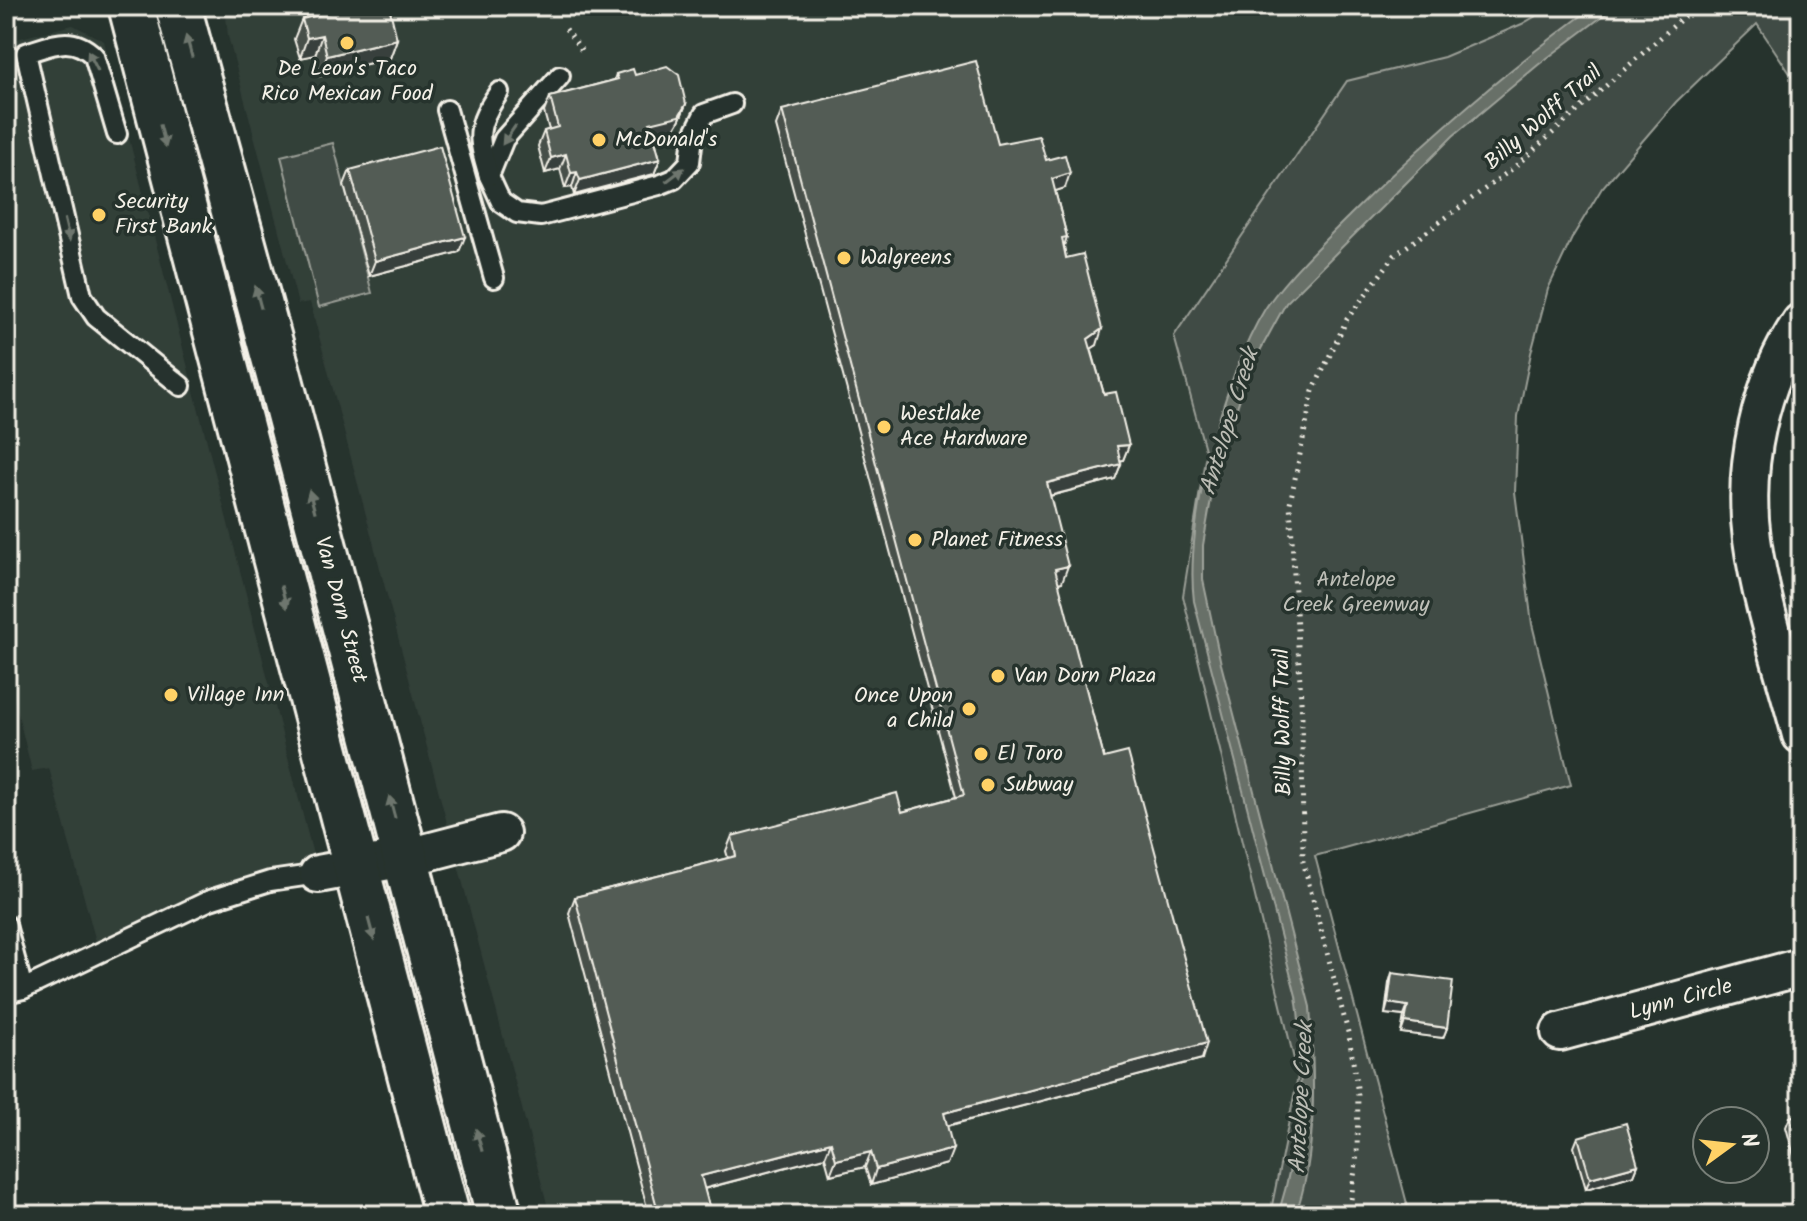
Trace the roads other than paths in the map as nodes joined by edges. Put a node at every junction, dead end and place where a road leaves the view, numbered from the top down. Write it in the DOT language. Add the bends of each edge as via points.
graph roads {
  1 [pos="131,6"];
  2 [pos="178,6"];
  3 [pos="560,76"];
  4 [pos="499,92"];
  5 [pos="732,104"];
  6 [pos="447,110"];
  7 [pos="117,134"];
  8 [pos="489,176"];
  9 [pos="494,278"];
  10 [pos="1801,322"];
  11 [pos="181,386"];
  12 [pos="1801,735"];
  13 [pos="501,833"];
  14 [pos="405,858"];
  15 [pos="337,871"];
  16 [pos="6,925"];
  17 [pos="1801,967"];
  18 [pos="15,991"];
  19 [pos="1560,1032"];
  20 [pos="447,1215"];
  21 [pos="499,1215"];
  1 -- 15 [label="main road, one-way"];
  14 -- 2 [label="main road, Van Dorn Street, one-way"];
  3 -- 8 [label="lane, one-way" via="504,139"];
  4 -- 8 [label="lane" via="483,115 480,132"];
  8 -- 5 [label="lane, one-way" via="501,202 517,213 541,216 659,185 674,179 690,162 693,136 704,114"];
  6 -- 9 [label="lane"];
  7 -- 11 [label="lane, one-way" via="94,56 84,47 68,42 26,53 82,296 96,317"];
  10 -- 12 [label="street" via="1773,376 1758,422 1750,479 1752,537 1761,584"];
  13 -- 14 [label="street"];
  14 -- 15 [label="street"];
  21 -- 14 [label="main road, Van Dorn Street, one-way"];
  15 -- 18 [label="lane" via="270,881 210,900"];
  15 -- 20 [label="main road, one-way"];
  16 -- 18 [label="lane"];
  17 -- 19 [label="street, Lynn Circle"];
}
